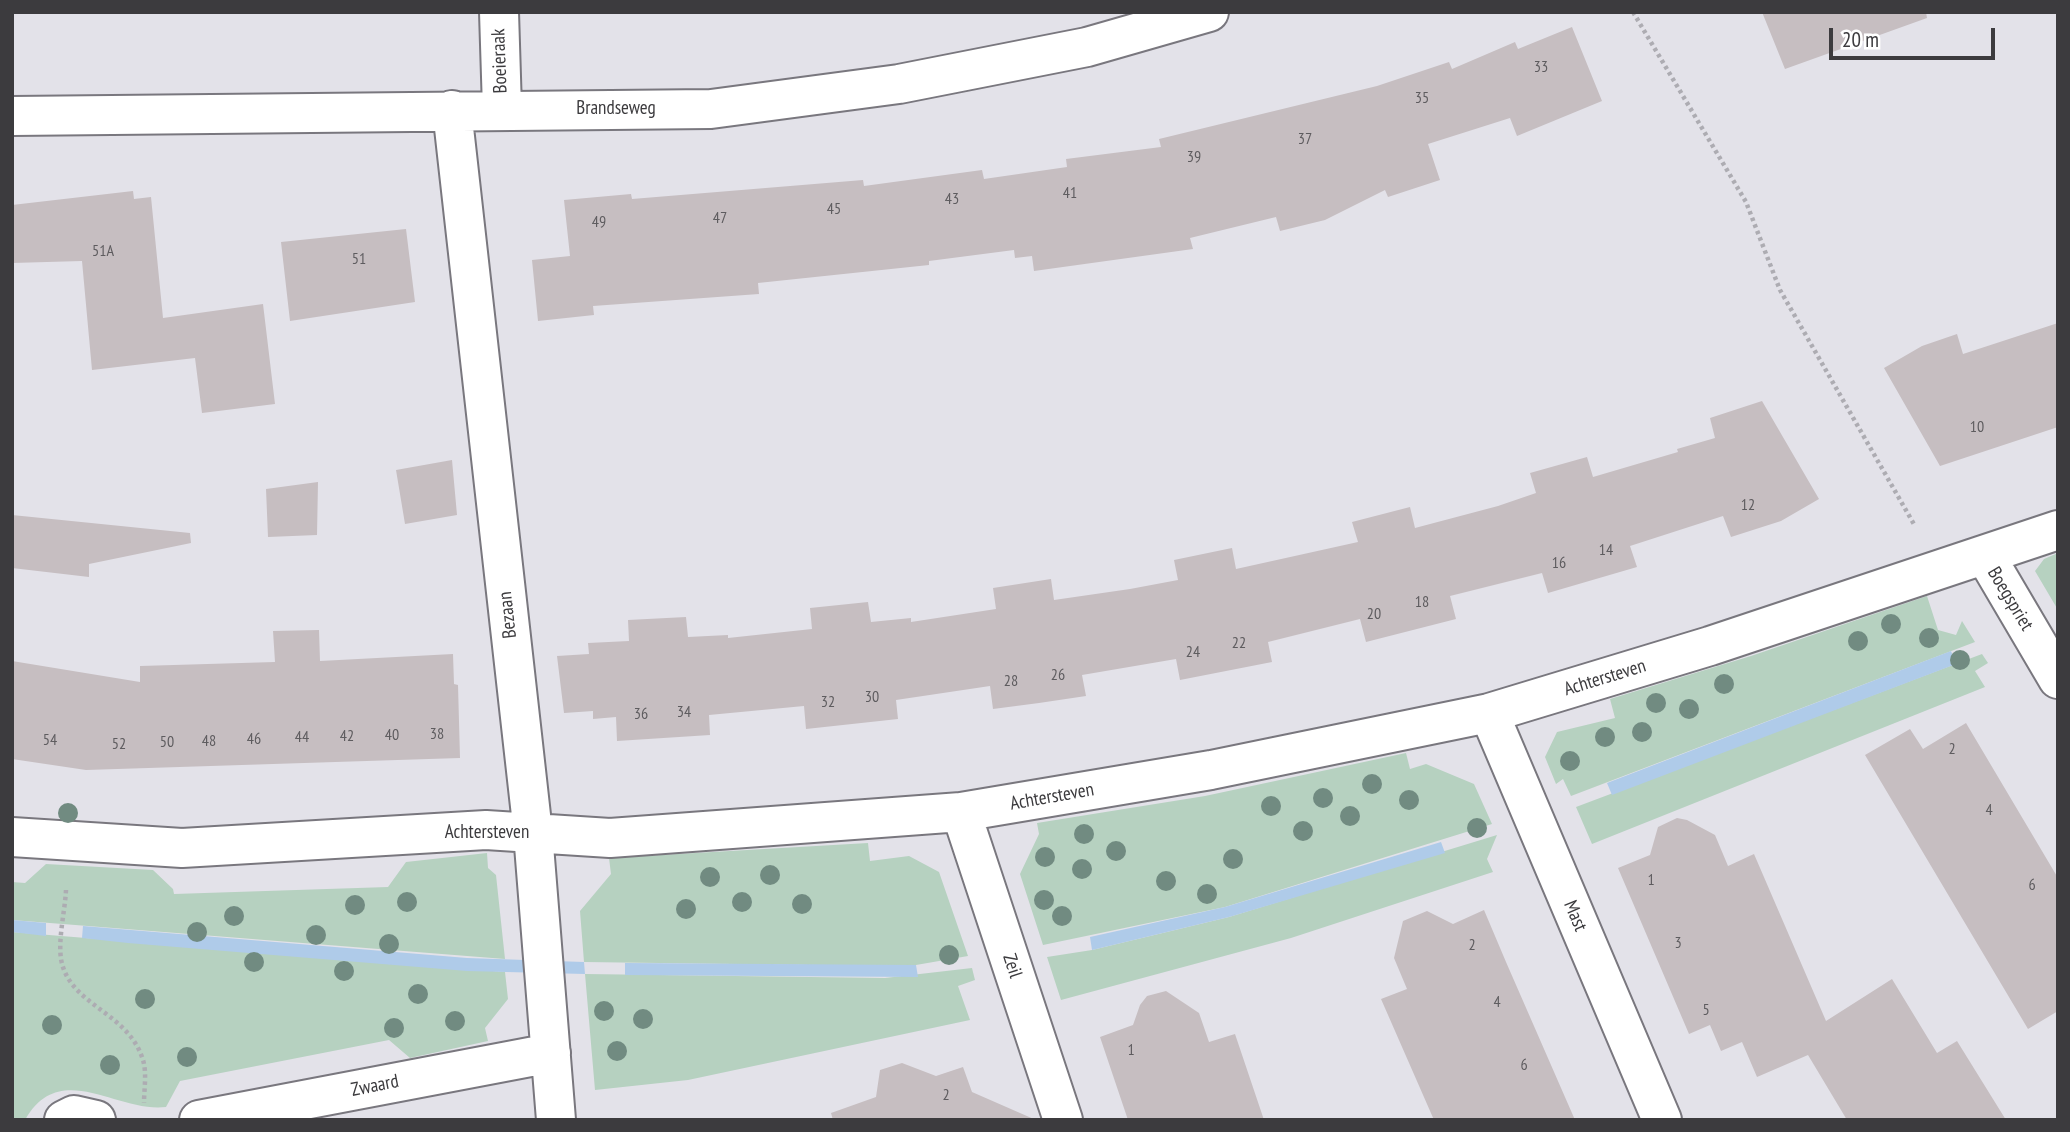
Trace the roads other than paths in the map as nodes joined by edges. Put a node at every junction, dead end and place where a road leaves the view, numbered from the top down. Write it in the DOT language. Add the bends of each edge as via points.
graph roads {
  1 [pos="499,12"];
  2 [pos="1209,12"];
  3 [pos="502,109"];
  4 [pos="452,110"];
  5 [pos="12,116"];
  6 [pos="2058,530"];
  7 [pos="1984,555"];
  8 [pos="2058,679"];
  9 [pos="1489,713"];
  10 [pos="961,812"];
  11 [pos="533,833"];
  12 [pos="12,837"];
  13 [pos="551,1053"];
  14 [pos="64,1120"];
  15 [pos="96,1120"];
  16 [pos="199,1120"];
  17 [pos="556,1120"];
  18 [pos="1063,1120"];
  19 [pos="1662,1120"];
  1 -- 3 [label="street, Boeieraak"];
  2 -- 3 [label="street, Brandseweg" via="1087,47 885,86 711,109"];
  3 -- 4 [label="street, Brandseweg"];
  4 -- 5 [label="street, Brandseweg"];
  4 -- 11 [label="street, Bezaan"];
  6 -- 7 [label="street, Achtersteven"];
  7 -- 8 [label="street, Boegspriet"];
  7 -- 9 [label="street, Achtersteven"];
  9 -- 10 [label="street, Achtersteven" via="1211,770"];
  9 -- 19 [label="street, Mast"];
  10 -- 11 [label="street, Achtersteven" via="610,838"];
  10 -- 18 [label="street, Zeil"];
  11 -- 12 [label="street, Achtersteven" via="486,830 182,848"];
  11 -- 13 [label="street, Bezaan"];
  13 -- 16 [label="street, Zwaard"];
  13 -- 17 [label="street, Bezaan"];
  14 -- 15 [label="street" via="74,1115"];
}
